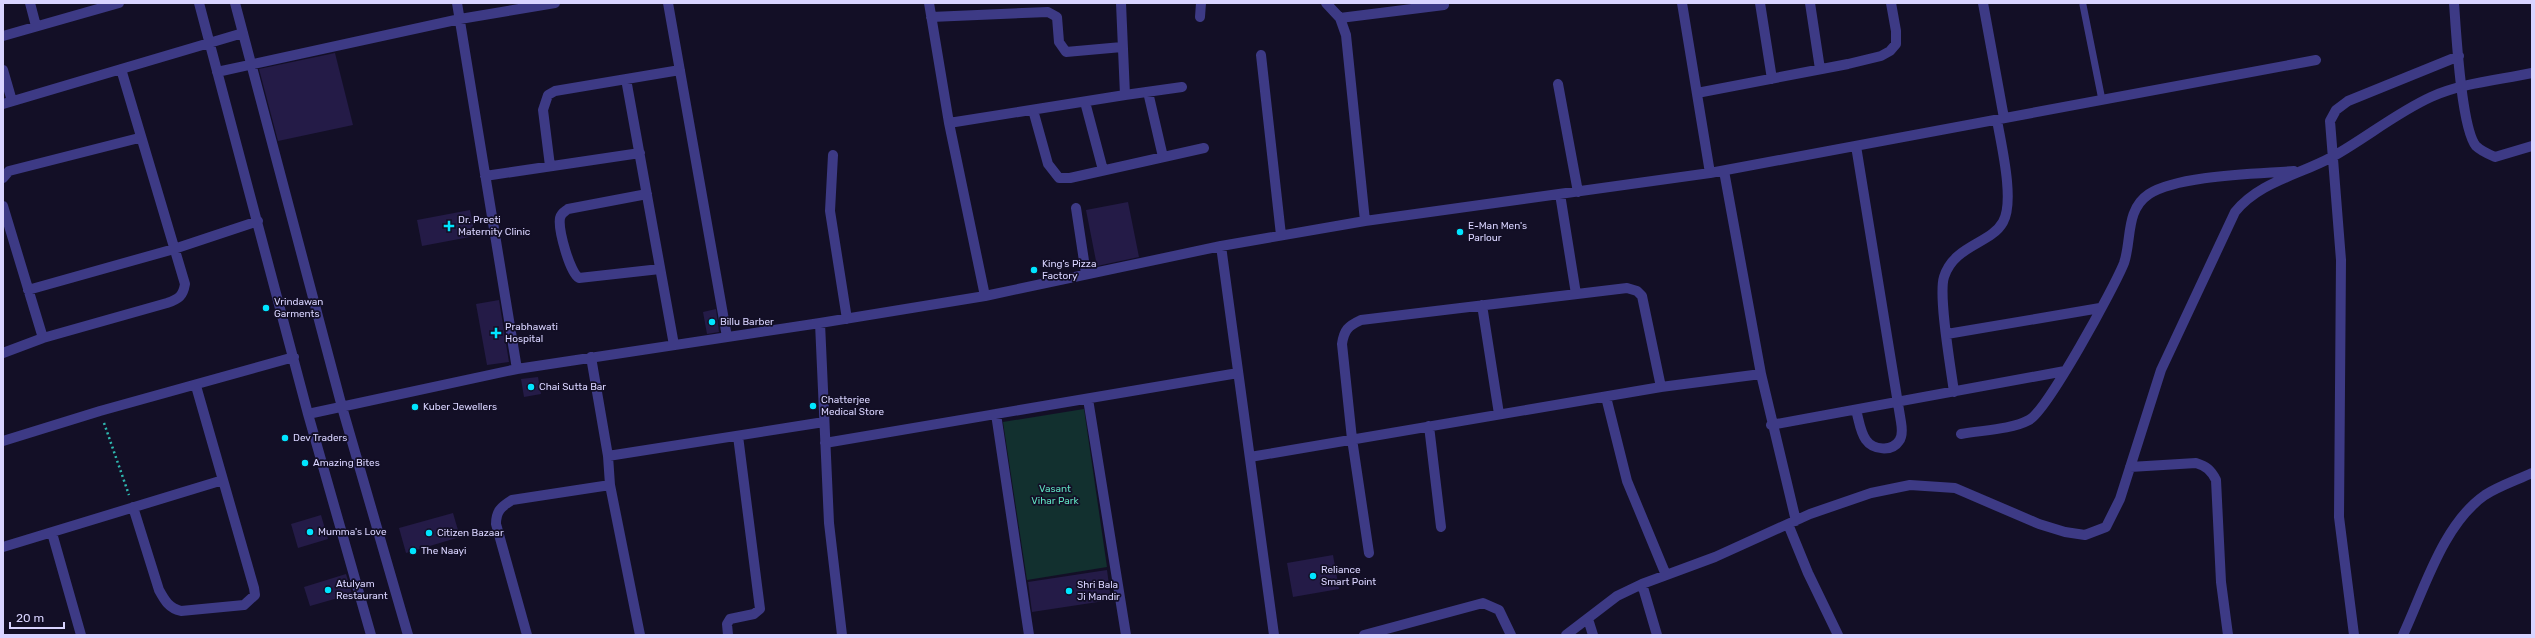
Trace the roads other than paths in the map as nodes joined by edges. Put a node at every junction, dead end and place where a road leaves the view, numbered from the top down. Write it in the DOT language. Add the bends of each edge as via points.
graph roads {
  1 [pos="30,3"];
  2 [pos="199,3"];
  3 [pos="235,3"];
  4 [pos="457,3"];
  5 [pos="555,3"];
  6 [pos="668,3"];
  7 [pos="929,3"];
  8 [pos="1018,3"];
  9 [pos="1122,3"];
  10 [pos="1201,3"];
  11 [pos="1326,3"];
  12 [pos="1682,3"];
  13 [pos="1760,3"];
  14 [pos="1810,3"];
  15 [pos="1890,3"];
  16 [pos="1983,3"];
  17 [pos="2454,3"];
  18 [pos="113,4"];
  19 [pos="1444,5"];
  20 [pos="2083,5"];
  21 [pos="1020,14"];
  22 [pos="931,17"];
  23 [pos="1200,17"];
  24 [pos="1340,18"];
  25 [pos="460,19"];
  26 [pos="36,26"];
  27 [pos="243,33"];
  28 [pos="3,36"];
  29 [pos="211,41"];
  30 [pos="1122,47"];
  31 [pos="1260,55"];
  32 [pos="2459,56"];
  33 [pos="2316,60"];
  34 [pos="251,65"];
  35 [pos="121,69"];
  36 [pos="3,70"];
  37 [pos="680,70"];
  38 [pos="1820,70"];
  39 [pos="217,72"];
  40 [pos="2532,73"];
  41 [pos="626,79"];
  42 [pos="1772,79"];
  43 [pos="1558,84"];
  44 [pos="1182,87"];
  45 [pos="2462,87"];
  46 [pos="1148,92"];
  47 [pos="1697,93"];
  48 [pos="1125,95"];
  49 [pos="2102,100"];
  50 [pos="8,102"];
  51 [pos="1085,102"];
  52 [pos="1033,110"];
  53 [pos="2001,119"];
  54 [pos="949,123"];
  55 [pos="140,138"];
  56 [pos="1856,146"];
  57 [pos="2532,146"];
  58 [pos="1204,148"];
  59 [pos="640,152"];
  60 [pos="833,155"];
  61 [pos="1163,157"];
  62 [pos="2332,157"];
  63 [pos="550,166"];
  64 [pos="1104,170"];
  65 [pos="2302,170"];
  66 [pos="1724,171"];
  67 [pos="1710,173"];
  68 [pos="485,176"];
  69 [pos="3,178"];
  70 [pos="1578,192"];
  71 [pos="647,194"];
  72 [pos="1560,194"];
  73 [pos="3,206"];
  74 [pos="1076,208"];
  75 [pos="258,221"];
  76 [pos="1365,221"];
  77 [pos="1281,235"];
  78 [pos="1221,246"];
  79 [pos="174,249"];
  80 [pos="660,269"];
  81 [pos="1086,274"];
  82 [pos="28,290"];
  83 [pos="1576,294"];
  84 [pos="985,296"];
  85 [pos="1482,305"];
  86 [pos="2100,308"];
  87 [pos="847,319"];
  88 [pos="820,323"];
  89 [pos="1947,334"];
  90 [pos="727,337"];
  91 [pos="43,338"];
  92 [pos="674,345"];
  93 [pos="3,353"];
  94 [pos="294,357"];
  95 [pos="591,357"];
  96 [pos="517,369"];
  97 [pos="2065,371"];
  98 [pos="1238,373"];
  99 [pos="1760,374"];
  100 [pos="196,386"];
  101 [pos="1661,387"];
  102 [pos="1954,392"];
  103 [pos="1606,397"];
  104 [pos="1088,399"];
  105 [pos="1898,402"];
  106 [pos="342,407"];
  107 [pos="1856,410"];
  108 [pos="308,414"];
  109 [pos="996,414"];
  110 [pos="1499,414"];
  111 [pos="824,422"];
  112 [pos="1772,425"];
  113 [pos="1428,426"];
  114 [pos="1962,434"];
  115 [pos="738,436"];
  116 [pos="1352,439"];
  117 [pos="3,441"];
  118 [pos="825,444"];
  119 [pos="608,456"];
  120 [pos="1250,457"];
  121 [pos="2130,467"];
  122 [pos="2532,473"];
  123 [pos="223,480"];
  124 [pos="610,485"];
  125 [pos="133,507"];
  126 [pos="1792,522"];
  127 [pos="1441,527"];
  128 [pos="52,533"];
  129 [pos="3,548"];
  130 [pos="1369,553"];
  131 [pos="1666,575"];
  132 [pos="1642,584"];
  133 [pos="1588,618"];
  134 [pos="78,634"];
  135 [pos="371,635"];
  136 [pos="408,635"];
  137 [pos="527,635"];
  138 [pos="640,635"];
  139 [pos="728,635"];
  140 [pos="842,635"];
  141 [pos="1029,635"];
  142 [pos="1126,635"];
  143 [pos="1274,635"];
  144 [pos="1364,635"];
  145 [pos="1511,635"];
  146 [pos="1566,635"];
  147 [pos="1593,635"];
  148 [pos="1657,635"];
  149 [pos="1838,635"];
  150 [pos="2228,635"];
  151 [pos="2354,635"];
  152 [pos="2403,635"];
  1 -- 26 [label="street"];
  2 -- 29 [label="street"];
  3 -- 27 [label="street"];
  4 -- 25 [label="street"];
  5 -- 25 [label="street"];
  6 -- 37 [label="street"];
  7 -- 22 [label="street"];
  8 -- 21 [label="street"];
  9 -- 30 [label="street"];
  10 -- 23 [label="street"];
  11 -- 24 [label="street"];
  12 -- 47 [label="street"];
  13 -- 42 [label="street"];
  14 -- 38 [label="street"];
  15 -- 38 [label="street" via="1896,31 1896,44 1890,51 1881,56"];
  16 -- 53 [label="street"];
  17 -- 32 [label="street"];
  18 -- 26 [label="street"];
  19 -- 24 [label="street"];
  20 -- 49 [label="lane"];
  21 -- 22 [label="street"];
  21 -- 30 [label="street" via="1055,14 1060,23 1059,42 1066,52"];
  22 -- 54 [label="street"];
  24 -- 76 [label="street" via="1346,35"];
  25 -- 34 [label="street"];
  25 -- 68 [label="street"];
  26 -- 28 [label="street"];
  27 -- 29 [label="street"];
  27 -- 34 [label="street"];
  29 -- 35 [label="street"];
  29 -- 39 [label="street"];
  30 -- 48 [label="street"];
  31 -- 77 [label="street"];
  32 -- 45 [label="street"];
  32 -- 62 [label="street" via="2348,101 2336,110 2330,121"];
  33 -- 49 [label="street"];
  34 -- 39 [label="street"];
  34 -- 106 [label="street"];
  35 -- 50 [label="street"];
  35 -- 55 [label="street"];
  36 -- 50 [label="street"];
  37 -- 41 [label="street"];
  37 -- 90 [label="street"];
  38 -- 42 [label="street"];
  39 -- 75 [label="street"];
  40 -- 45 [label="street"];
  41 -- 59 [label="street"];
  41 -- 63 [label="street" via="555,91 548,95 543,110"];
  42 -- 47 [label="street"];
  43 -- 70 [label="street"];
  44 -- 46 [label="street"];
  45 -- 57 [label="street" via="2469,129 2476,145 2495,157"];
  45 -- 62 [label="street" via="2420,103"];
  46 -- 48 [label="street"];
  46 -- 61 [label="street"];
  47 -- 67 [label="street"];
  48 -- 51 [label="street"];
  49 -- 53 [label="street"];
  51 -- 52 [label="street"];
  51 -- 64 [label="street"];
  52 -- 54 [label="street"];
  52 -- 64 [label="street" via="1048,164 1053,173 1059,178 1070,178"];
  53 -- 56 [label="street"];
  53 -- 89 [label="street" via="2008,196 2006,213 1998,229 1960,253 1948,268 1943,285"];
  54 -- 84 [label="street"];
  55 -- 69 [label="street" via="9,171"];
  55 -- 79 [label="street"];
  56 -- 66 [label="street"];
  56 -- 105 [label="street"];
  58 -- 61 [label="street"];
  59 -- 63 [label="street"];
  59 -- 71 [label="street"];
  60 -- 87 [label="street" via="830,211"];
  61 -- 64 [label="street"];
  62 -- 65 [label="street"];
  62 -- 151 [label="street" via="2341,260 2339,517"];
  63 -- 68 [label="street"];
  65 -- 86 [label="street" via="2201,180 2159,189 2148,194 2138,204 2128,231 2124,263"];
  65 -- 121 [label="street" via="2244,200 2235,212 2161,370"];
  66 -- 67 [label="street"];
  66 -- 99 [label="street"];
  67 -- 70 [label="street"];
  68 -- 96 [label="street"];
  70 -- 72 [label="street"];
  71 -- 80 [label="street"];
  71 -- 80 [label="street" via="568,209 562,213 560,219 561,230 571,269 579,278"];
  72 -- 76 [label="street"];
  72 -- 83 [label="street"];
  73 -- 82 [label="street"];
  74 -- 81 [label="street"];
  75 -- 79 [label="street"];
  75 -- 94 [label="street"];
  76 -- 77 [label="street"];
  77 -- 78 [label="street"];
  78 -- 81 [label="street"];
  78 -- 98 [label="street"];
  79 -- 82 [label="street"];
  79 -- 91 [label="street" via="185,284 183,294 177,300"];
  80 -- 92 [label="street"];
  81 -- 84 [label="street"];
  82 -- 91 [label="street"];
  83 -- 85 [label="street"];
  83 -- 101 [label="street" via="1628,288 1642,296"];
  84 -- 87 [label="street"];
  85 -- 110 [label="street"];
  85 -- 116 [label="street" via="1361,320 1344,331 1342,344"];
  86 -- 89 [label="street"];
  86 -- 97 [label="street"];
  87 -- 88 [label="street"];
  88 -- 90 [label="street"];
  88 -- 111 [label="street"];
  89 -- 102 [label="street"];
  90 -- 92 [label="street"];
  91 -- 93 [label="street"];
  92 -- 95 [label="street"];
  94 -- 100 [label="street"];
  94 -- 108 [label="street"];
  95 -- 96 [label="street"];
  95 -- 119 [label="street"];
  96 -- 106 [label="street"];
  97 -- 102 [label="street"];
  97 -- 114 [label="street" via="2046,404 2029,420"];
  98 -- 104 [label="street"];
  98 -- 120 [label="street"];
  99 -- 101 [label="street"];
  99 -- 112 [label="street"];
  100 -- 117 [label="street" via="100,410"];
  100 -- 123 [label="street"];
  101 -- 103 [label="street"];
  102 -- 105 [label="street"];
  103 -- 110 [label="street"];
  103 -- 131 [label="street" via="1627,481"];
  104 -- 109 [label="street"];
  104 -- 142 [label="street"];
  105 -- 107 [label="street"];
  105 -- 107 [label="street" via="1902,434 1893,446 1871,446 1863,436"];
  106 -- 108 [label="street"];
  106 -- 136 [label="street"];
  107 -- 112 [label="street"];
  108 -- 135 [label="street"];
  109 -- 118 [label="street"];
  109 -- 141 [label="street"];
  110 -- 113 [label="street"];
  111 -- 115 [label="street"];
  111 -- 118 [label="street"];
  112 -- 126 [label="street"];
  113 -- 116 [label="street"];
  113 -- 127 [label="street"];
  115 -- 119 [label="street"];
  115 -- 139 [label="street" via="760,608 754,614 730,619 727,624"];
  116 -- 120 [label="street"];
  116 -- 130 [label="street"];
  118 -- 140 [label="street" via="829,523"];
  119 -- 124 [label="street"];
  120 -- 143 [label="street"];
  121 -- 126 [label="street" via="2120,499 2106,527 2085,535 2038,524 1955,488 1931,485 1910,485 1872,493"];
  121 -- 150 [label="street" via="2196,463 2211,471 2216,485 2221,582"];
  122 -- 152 [label="street" via="2486,494 2465,511 2446,540"];
  123 -- 125 [label="street"];
  123 -- 125 [label="street" via="254,588 254,595 244,605 181,611 173,609 159,590"];
  124 -- 137 [label="street" via="512,500 501,506 496,515 496,524"];
  124 -- 138 [label="street"];
  125 -- 128 [label="street"];
  126 -- 131 [label="street" via="1715,557"];
  126 -- 149 [label="street" via="1808,573"];
  128 -- 129 [label="street"];
  128 -- 134 [label="street"];
  131 -- 132 [label="street"];
  132 -- 133 [label="street" via="1618,596"];
  132 -- 148 [label="street"];
  133 -- 146 [label="street"];
  133 -- 147 [label="street"];
  144 -- 145 [label="street" via="1483,602 1499,610"];
}
